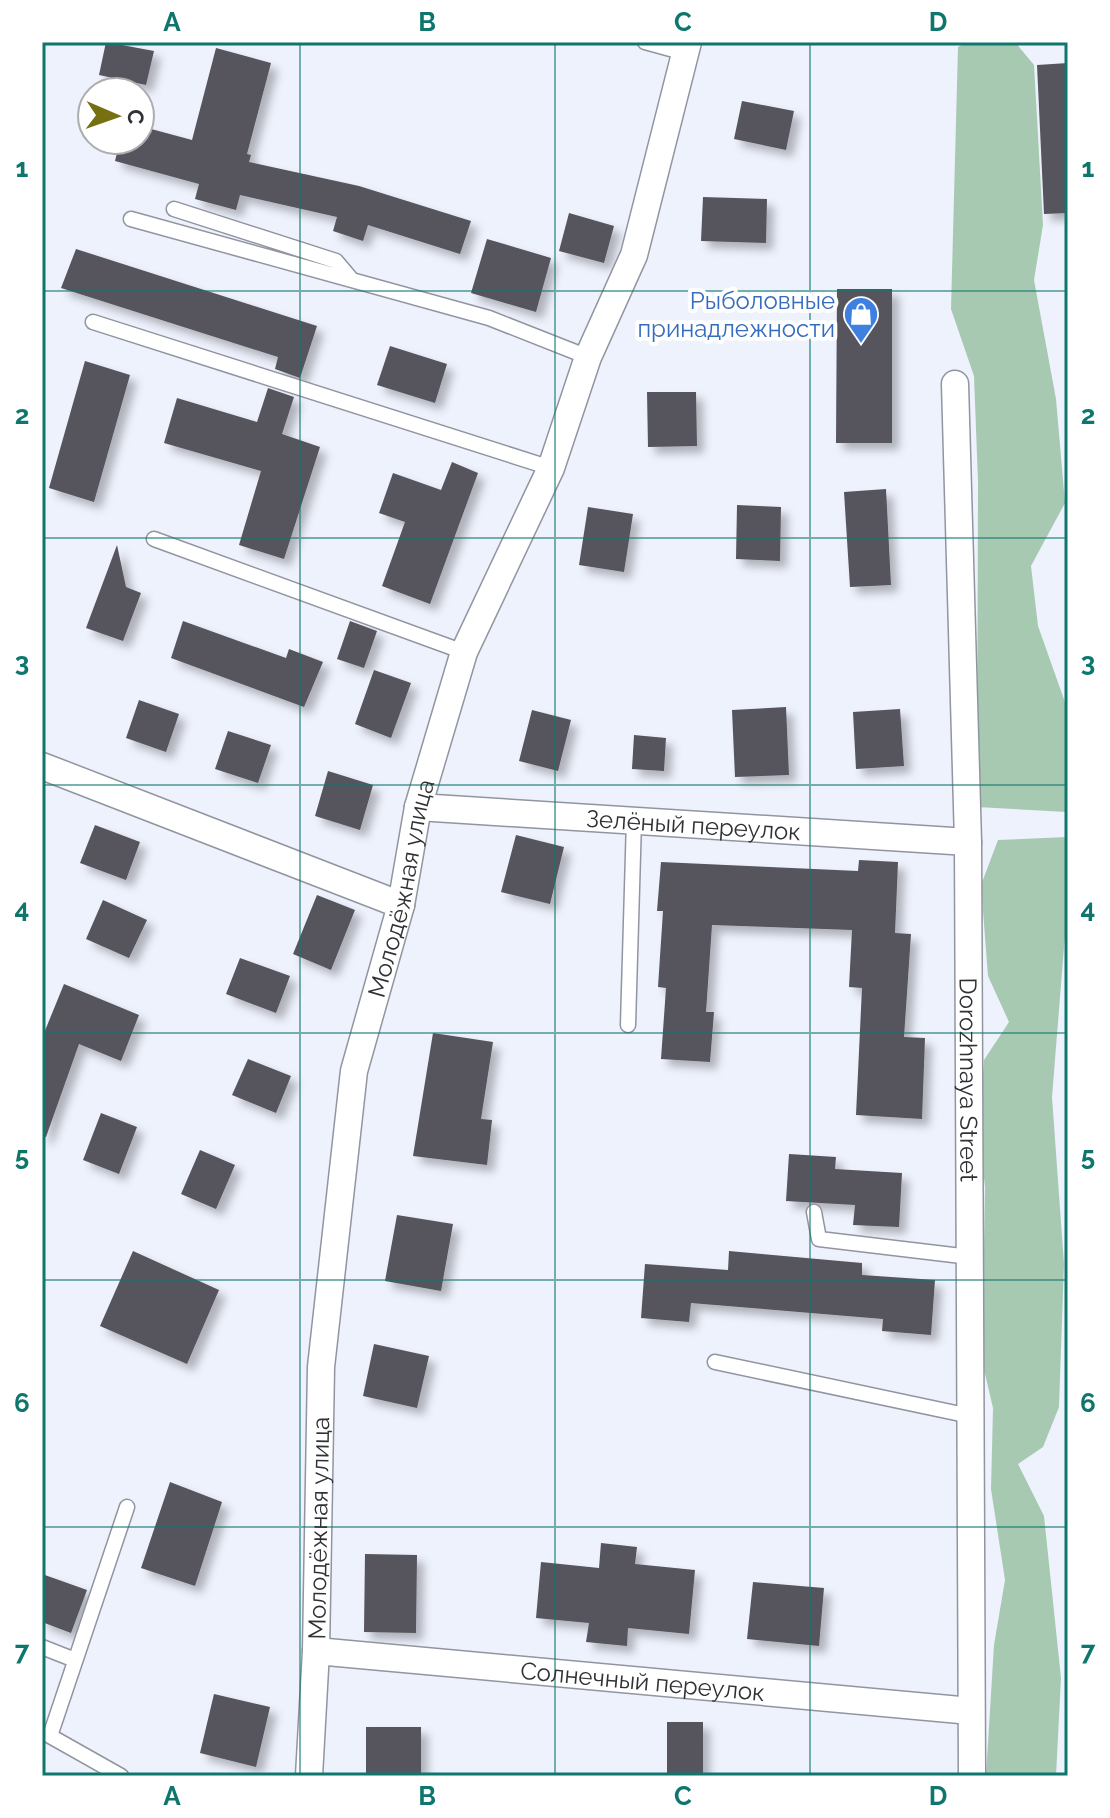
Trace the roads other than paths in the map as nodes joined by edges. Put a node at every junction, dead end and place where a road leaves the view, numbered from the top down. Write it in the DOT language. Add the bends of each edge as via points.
graph roads {
  1 [pos="645,42"];
  2 [pos="686,48"];
  3 [pos="174,209"];
  4 [pos="131,219"];
  5 [pos="352,280"];
  6 [pos="93,322"];
  7 [pos="588,357"];
  8 [pos="955,384"];
  9 [pos="551,468"];
  10 [pos="154,539"];
  11 [pos="464,652"];
  12 [pos="42,766"];
  13 [pos="418,807"];
  14 [pos="634,820"];
  15 [pos="968,842"];
  16 [pos="401,905"];
  17 [pos="628,1025"];
  18 [pos="814,1212"];
  19 [pos="970,1257"];
  20 [pos="715,1362"];
  21 [pos="970,1416"];
  22 [pos="127,1507"];
  23 [pos="42,1647"];
  24 [pos="316,1651"];
  25 [pos="75,1660"];
  26 [pos="971,1711"];
  27 [pos="121,1776"];
  28 [pos="309,1776"];
  29 [pos="972,1776"];
  1 -- 2 [label="lane"];
  2 -- 7 [label="street, Молодёжная улица" via="634,255"];
  3 -- 5 [label="lane" via="336,261"];
  4 -- 5 [label="lane"];
  5 -- 7 [label="lane" via="489,318"];
  6 -- 9 [label="lane"];
  7 -- 9 [label="street, Молодёжная улица"];
  8 -- 15 [label="street, Dorozhnaya Street"];
  9 -- 11 [label="street, Молодёжная улица"];
  10 -- 11 [label="lane"];
  11 -- 13 [label="street, Молодёжная улица"];
  12 -- 16 [label="street"];
  13 -- 14 [label="street, Зелёный переулок"];
  13 -- 16 [label="street, Молодёжная улица"];
  14 -- 15 [label="street, Зелёный переулок"];
  14 -- 17 [label="lane"];
  15 -- 19 [label="street, Dorozhnaya Street"];
  16 -- 24 [label="street, Молодёжная улица" via="354,1071 321,1367"];
  18 -- 19 [label="lane" via="819,1239"];
  19 -- 21 [label="street, Dorozhnaya Street"];
  20 -- 21 [label="lane"];
  21 -- 26 [label="street, Dorozhnaya Street"];
  22 -- 25 [label="lane"];
  23 -- 25 [label="lane"];
  24 -- 26 [label="street, Солнечный переулок"];
  24 -- 28 [label="street, Молодёжная улица"];
  25 -- 27 [label="lane" via="50,1736"];
  26 -- 29 [label="street, Dorozhnaya Street"];
}
